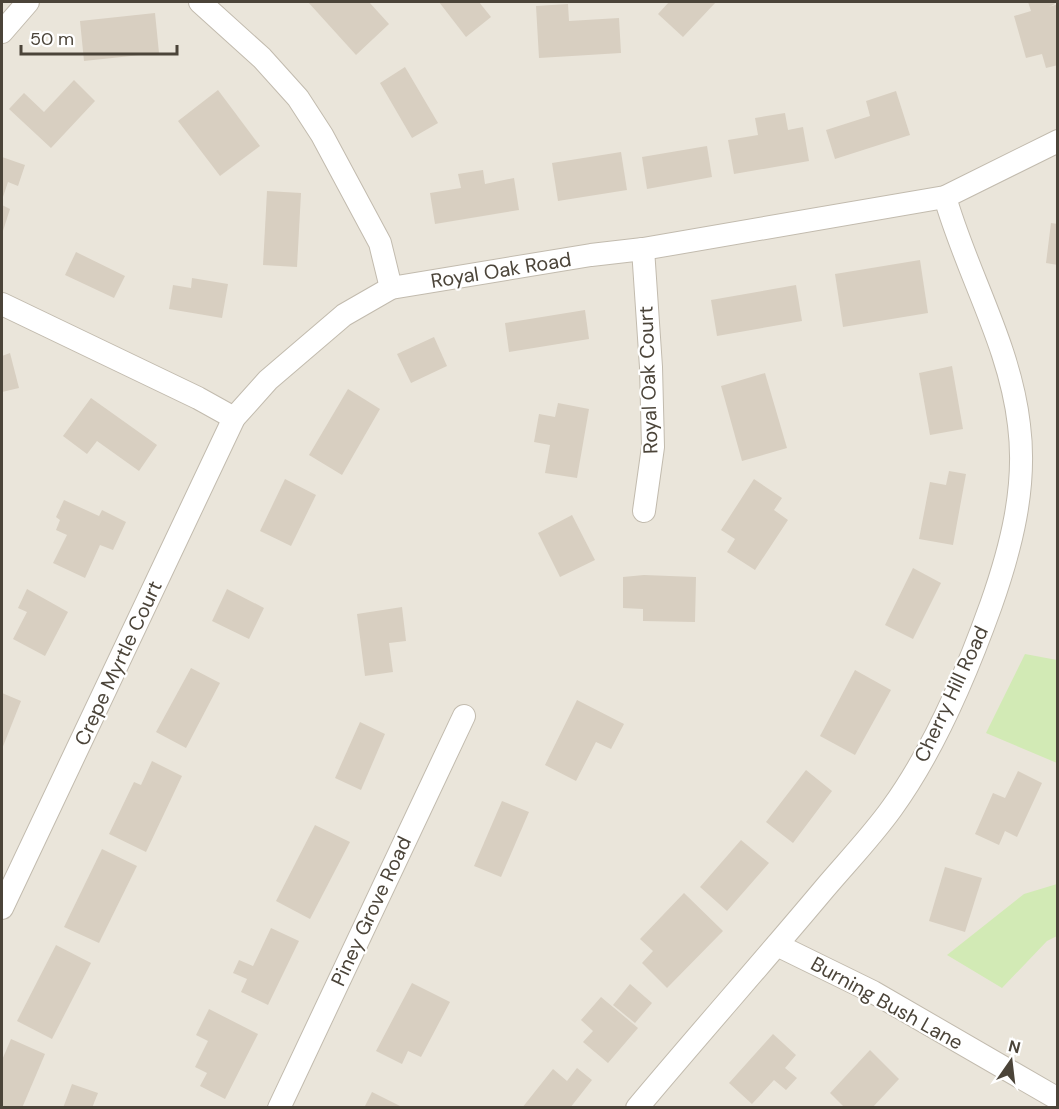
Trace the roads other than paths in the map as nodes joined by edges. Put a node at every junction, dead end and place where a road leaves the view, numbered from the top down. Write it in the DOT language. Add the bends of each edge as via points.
graph roads {
  1 [pos="28,2"];
  2 [pos="200,2"];
  3 [pos="2,32"];
  4 [pos="1058,141"];
  5 [pos="945,197"];
  6 [pos="643,249"];
  7 [pos="391,288"];
  8 [pos="2,304"];
  9 [pos="234,418"];
  10 [pos="644,511"];
  11 [pos="464,716"];
  12 [pos="2,908"];
  13 [pos="777,945"];
  14 [pos="1058,1099"];
  15 [pos="279,1107"];
  16 [pos="637,1107"];
  1 -- 3 [label="street"];
  2 -- 7 [label="street" via="262,58 298,98 380,243"];
  4 -- 5 [label="street, Royal Oak Road"];
  5 -- 6 [label="street, Royal Oak Road"];
  5 -- 13 [label="street, Cherry Hill Road" via="956,235 996,331 1015,397 1021,466 1013,531 979,638 925,753 892,807"];
  6 -- 7 [label="street, Royal Oak Road"];
  6 -- 10 [label="street, Royal Oak Court" via="653,447"];
  7 -- 9 [label="street, Royal Oak Road" via="344,315 268,380"];
  8 -- 9 [label="street"];
  9 -- 12 [label="street, Crepe Myrtle Court"];
  11 -- 15 [label="street, Piney Grove Road"];
  13 -- 14 [label="street, Burning Bush Lane" via="873,992"];
  13 -- 16 [label="street, Cherry Hill Road"];
}
